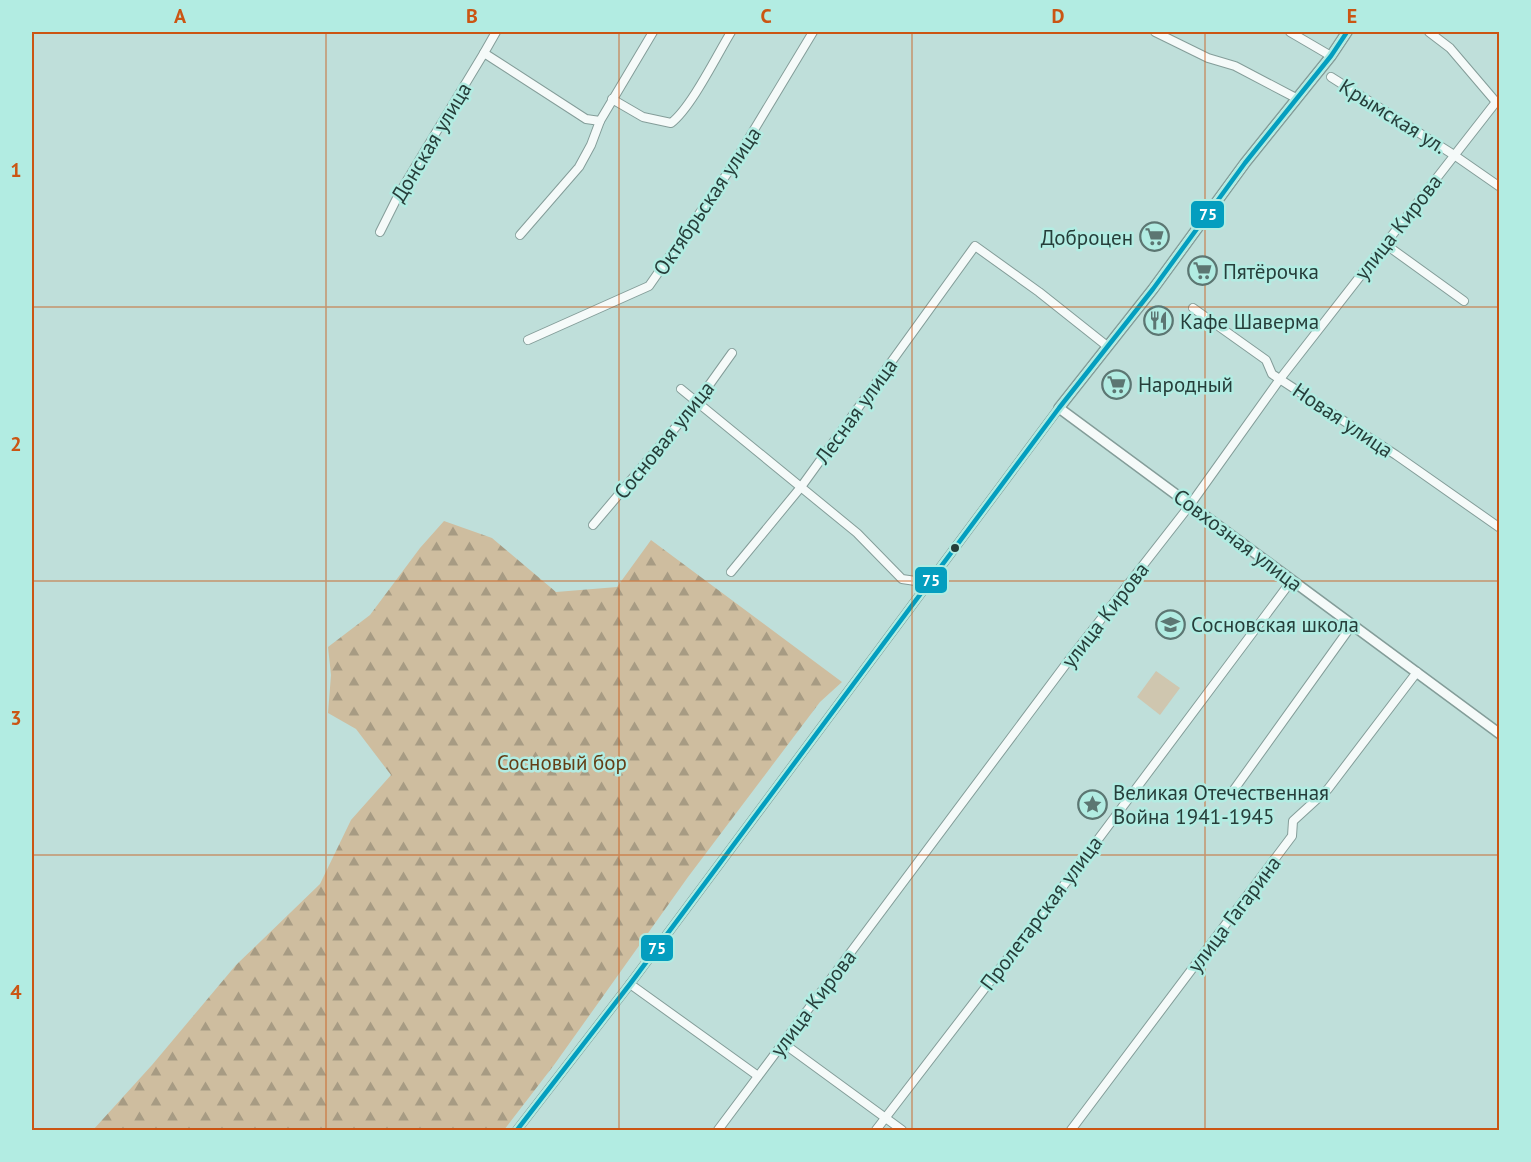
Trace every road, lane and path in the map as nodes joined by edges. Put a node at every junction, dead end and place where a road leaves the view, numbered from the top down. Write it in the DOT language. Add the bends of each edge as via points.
graph roads {
  1 [pos="496,32"];
  2 [pos="653,32"];
  3 [pos="731,32"];
  4 [pos="813,32"];
  5 [pos="1155,32"];
  6 [pos="1290,32"];
  7 [pos="1347,32"];
  8 [pos="1429,32"];
  9 [pos="484,53"];
  10 [pos="1331,56"];
  11 [pos="1331,77"];
  12 [pos="1296,98"];
  13 [pos="612,99"];
  14 [pos="1498,103"];
  15 [pos="600,121"];
  16 [pos="1454,155"];
  17 [pos="1500,187"];
  18 [pos="380,232"];
  19 [pos="520,235"];
  20 [pos="1385,244"];
  21 [pos="1464,301"];
  22 [pos="1193,308"];
  23 [pos="528,340"];
  24 [pos="1107,346"];
  25 [pos="732,353"];
  26 [pos="1280,379"];
  27 [pos="681,389"];
  28 [pos="697,402"];
  29 [pos="1059,408"];
  30 [pos="801,487"];
  31 [pos="1190,505"];
  32 [pos="593,525"];
  33 [pos="1500,528"];
  34 [pos="731,572"];
  35 [pos="1292,580"];
  36 [pos="929,583"];
  37 [pos="1352,625"];
  38 [pos="1417,672"];
  39 [pos="1500,734"];
  40 [pos="1233,791"];
  41 [pos="630,984"];
  42 [pos="783,1043"];
  43 [pos="758,1076"];
  44 [pos="885,1119"];
  45 [pos="518,1130"];
  46 [pos="718,1131"];
  47 [pos="876,1131"];
  48 [pos="902,1131"];
  49 [pos="1071,1131"];
  1 -- 9 [label="street, Донская улица"];
  2 -- 13 [label="street"];
  3 -- 13 [label="street" via="688,104 671,123 643,117"];
  4 -- 23 [label="street, Октябрьская улица" via="731,168 649,286"];
  5 -- 12 [label="street" via="1208,58 1235,66"];
  6 -- 10 [label="street"];
  7 -- 10 [label="main road"];
  8 -- 14 [label="street" via="1450,48"];
  9 -- 15 [label="street" via="586,119"];
  9 -- 18 [label="street, Донская улица"];
  10 -- 12 [label="main road"];
  11 -- 16 [label="street, Крымская ул."];
  12 -- 24 [label="main road"];
  13 -- 15 [label="street"];
  14 -- 16 [label="street, улица Кирова"];
  15 -- 19 [label="street" via="579,166"];
  16 -- 17 [label="street, Крымская ул."];
  16 -- 20 [label="street, улица Кирова"];
  20 -- 21 [label="street"];
  20 -- 26 [label="street, улица Кирова"];
  22 -- 26 [label="street, Новая улица" via="1266,360 1272,374"];
  24 -- 29 [label="main road"];
  24 -- 30 [label="street, Лесная улица" via="975,246"];
  25 -- 28 [label="street, Сосновая улица"];
  26 -- 31 [label="street, улица Кирова"];
  26 -- 33 [label="street, Новая улица"];
  27 -- 28 [label="street"];
  28 -- 30 [label="street"];
  28 -- 32 [label="street, Сосновая улица"];
  29 -- 31 [label="main road, Совхозная улица"];
  29 -- 36 [label="street"];
  30 -- 34 [label="street, Лесная улица"];
  30 -- 36 [label="street" via="857,533 902,579"];
  31 -- 35 [label="main road, Совхозная улица"];
  31 -- 42 [label="street, улица Кирова"];
  35 -- 37 [label="main road, Совхозная улица"];
  35 -- 44 [label="street, Пролетарская улица"];
  36 -- 41 [label="street"];
  37 -- 38 [label="main road, Совхозная улица"];
  37 -- 40 [label="street"];
  38 -- 39 [label="main road, Совхозная улица"];
  38 -- 49 [label="street, улица Гагарина" via="1328,789 1293,821 1292,836"];
  41 -- 43 [label="street"];
  41 -- 45 [label="street"];
  42 -- 43 [label="street, улица Кирова"];
  42 -- 44 [label="street"];
  43 -- 46 [label="street, улица Кирова"];
  44 -- 47 [label="street, Пролетарская улица"];
  44 -- 48 [label="street"];
}
